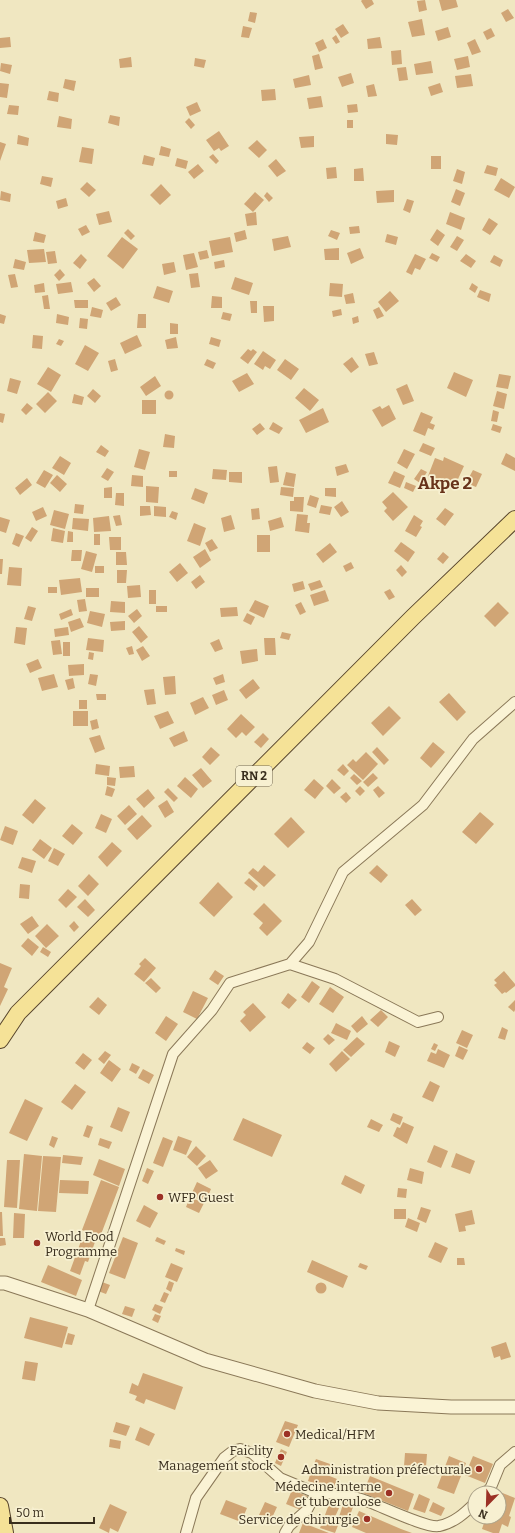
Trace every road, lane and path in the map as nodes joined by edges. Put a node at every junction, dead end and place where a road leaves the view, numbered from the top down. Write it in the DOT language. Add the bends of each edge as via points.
graph roads {
  1 [pos="515,519"];
  2 [pos="515,702"];
  3 [pos="290,964"];
  4 [pos="438,1017"];
  5 [pos="0,1040"];
  6 [pos="0,1283"];
  7 [pos="88,1310"];
  8 [pos="515,1407"];
  9 [pos="515,1452"];
  10 [pos="492,1485"];
  11 [pos="316,1493"];
  12 [pos="0,1506"];
  13 [pos="467,1510"];
  14 [pos="5,1533"];
  15 [pos="186,1533"];
  16 [pos="285,1533"];
  1 -- 5 [label="main road, RN 2" via="413,617 18,1013"];
  2 -- 3 [label="street" via="473,739 423,805 343,872 309,942"];
  3 -- 4 [label="street" via="335,979 418,1022"];
  3 -- 7 [label="street" via="230,983 212,1010 173,1054"];
  6 -- 7 [label="street"];
  7 -- 8 [label="street" via="205,1360 315,1391 378,1403"];
  9 -- 10 [label="street" via="500,1465"];
  11 -- 13 [label="street" via="340,1494 355,1498 438,1527 453,1522"];
  11 -- 15 [label="street" via="280,1478 252,1453 240,1449 233,1451 224,1458 196,1498"];
  11 -- 16 [label="street" via="307,1510"];
  12 -- 14 [label="main road"];
}
